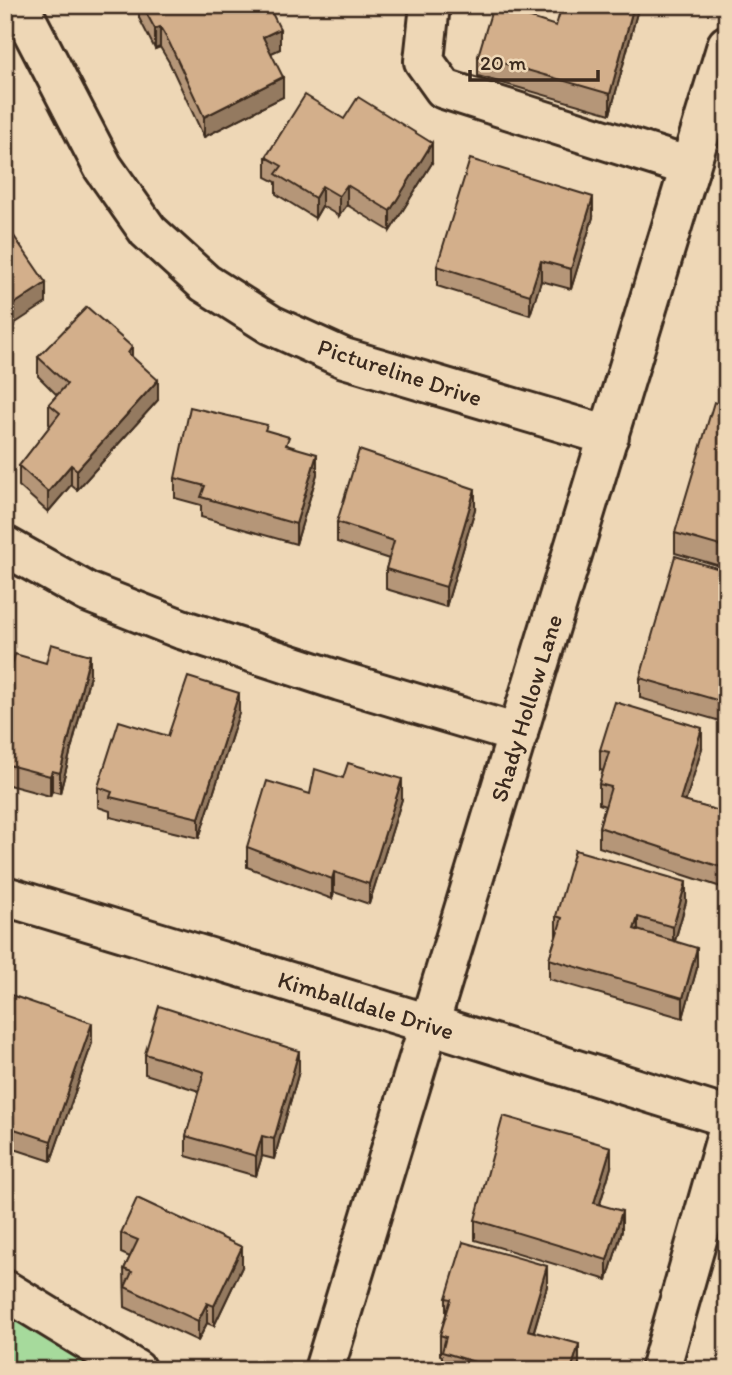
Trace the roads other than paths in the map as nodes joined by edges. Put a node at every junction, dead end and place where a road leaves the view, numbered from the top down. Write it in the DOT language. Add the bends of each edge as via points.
graph roads {
  1 [pos="19,5"];
  2 [pos="430,5"];
  3 [pos="727,45"];
  4 [pos="690,167"];
  5 [pos="609,436"];
  6 [pos="5,546"];
  7 [pos="518,734"];
  8 [pos="5,897"];
  9 [pos="429,1024"];
  10 [pos="727,1116"];
  11 [pos="727,1134"];
  12 [pos="5,1290"];
  13 [pos="136,1370"];
  14 [pos="324,1370"];
  15 [pos="660,1370"];
  1 -- 5 [label="street, Pictureline Drive" via="103,167 148,231 205,283 271,325 344,358"];
  2 -- 4 [label="street" via="424,61 444,89"];
  3 -- 4 [label="street, Shady Hollow Lane"];
  4 -- 5 [label="street, Shady Hollow Lane"];
  5 -- 7 [label="street, Shady Hollow Lane"];
  6 -- 7 [label="street" via="87,592 181,629"];
  7 -- 9 [label="street, Shady Hollow Lane"];
  8 -- 9 [label="street, Kimballdale Drive"];
  9 -- 10 [label="street, Kimballdale Drive"];
  9 -- 14 [label="street, Shady Hollow Lane"];
  11 -- 15 [label="street"];
  12 -- 13 [label="street"];
}
